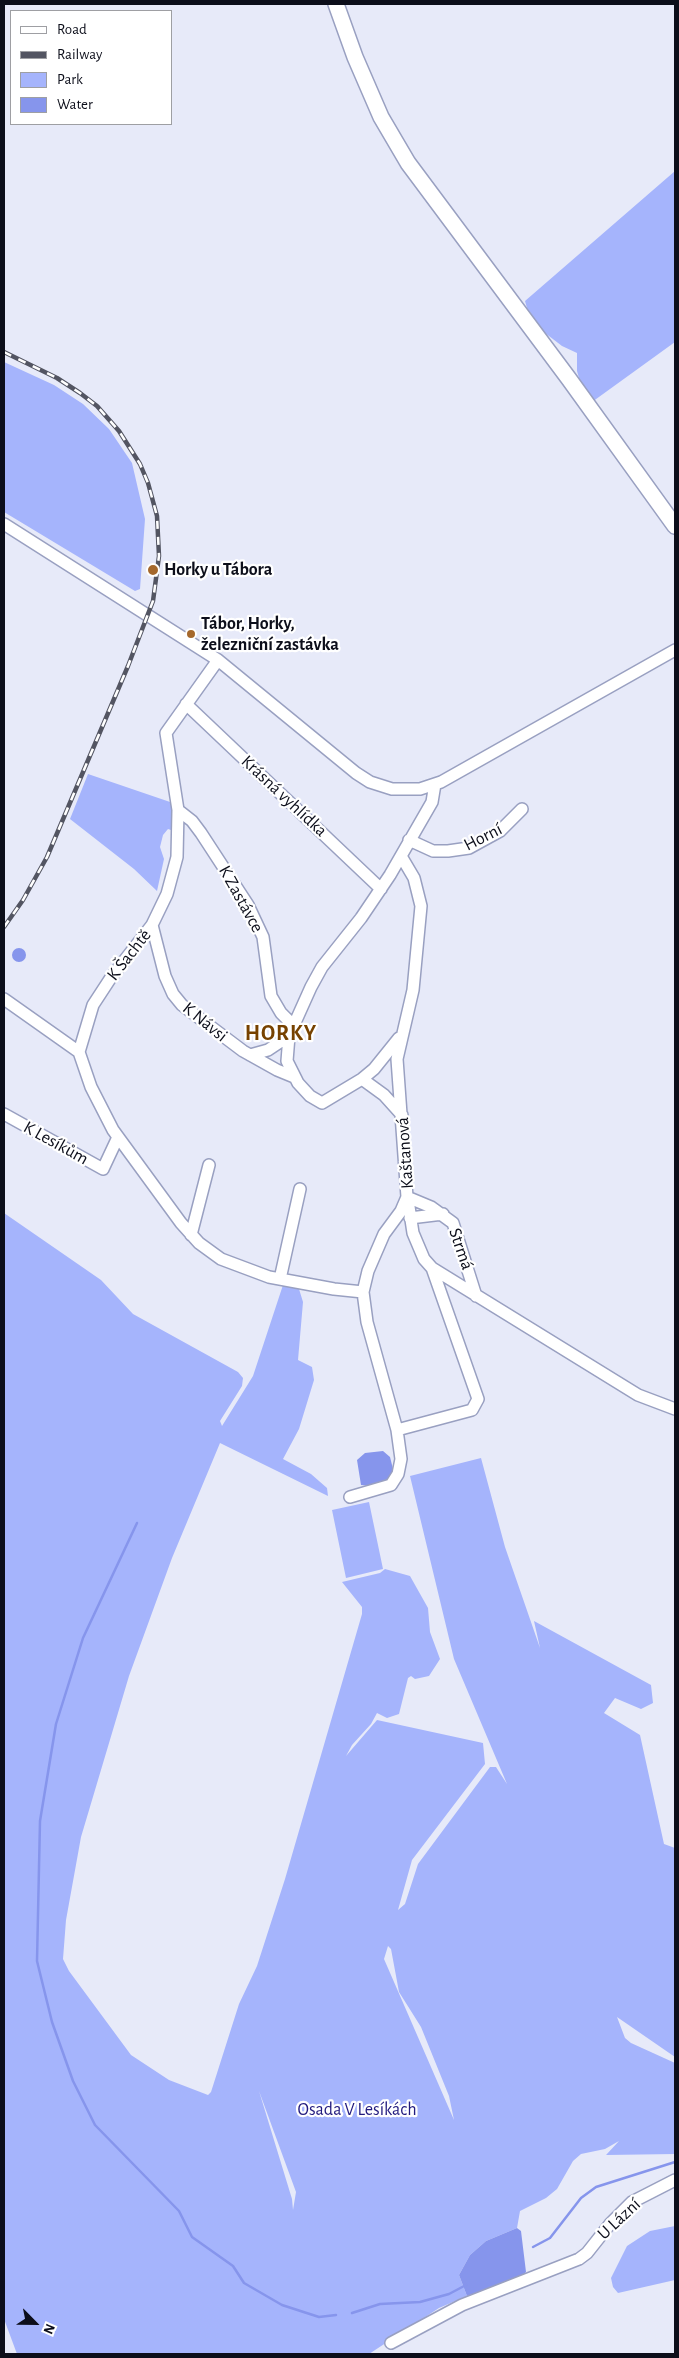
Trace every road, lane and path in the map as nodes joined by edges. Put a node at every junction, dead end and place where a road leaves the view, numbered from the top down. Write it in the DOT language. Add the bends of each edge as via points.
graph roads {
  1 [pos="336,4"];
  2 [pos="4,524"];
  3 [pos="675,526"];
  4 [pos="675,650"];
  5 [pos="218,660"];
  6 [pos="186,704"];
  7 [pos="435,784"];
  8 [pos="522,809"];
  9 [pos="178,810"];
  10 [pos="409,840"];
  11 [pos="401,856"];
  12 [pos="381,888"];
  13 [pos="152,925"];
  14 [pos="4,999"];
  15 [pos="292,1031"];
  16 [pos="402,1033"];
  17 [pos="80,1052"];
  18 [pos="250,1055"];
  19 [pos="294,1077"];
  20 [pos="362,1080"];
  21 [pos="4,1114"];
  22 [pos="402,1115"];
  23 [pos="118,1137"];
  24 [pos="209,1165"];
  25 [pos="300,1189"];
  26 [pos="407,1197"];
  27 [pos="442,1214"];
  28 [pos="410,1218"];
  29 [pos="191,1235"];
  30 [pos="432,1268"];
  31 [pos="280,1279"];
  32 [pos="363,1292"];
  33 [pos="476,1296"];
  34 [pos="675,1409"];
  35 [pos="397,1430"];
  36 [pos="350,1497"];
  37 [pos="675,2180"];
  38 [pos="391,2343"];
  1 -- 3 [label="main road" via="378,111 408,163"];
  2 -- 5 [label="street"];
  4 -- 7 [label="street"];
  5 -- 6 [label="street, K Šachtě"];
  5 -- 7 [label="street" via="331,754 370,782 383,788 402,790"];
  6 -- 9 [label="street, K Šachtě" via="166,733"];
  6 -- 12 [label="street, Krásná vyhlídka"];
  7 -- 10 [label="street" via="432,802"];
  8 -- 10 [label="street, Horní" via="500,831 469,848 434,851"];
  9 -- 13 [label="street, K Šachtě" via="174,873"];
  9 -- 15 [label="street, K Zastávce" via="201,833 248,905 263,937 272,996"];
  10 -- 11 [label="street"];
  11 -- 12 [label="street"];
  11 -- 16 [label="street, Kaštanová" via="414,878 421,906 413,990"];
  12 -- 15 [label="street" via="362,918 322,967"];
  13 -- 17 [label="street, K Šachtě" via="93,1005"];
  13 -- 18 [label="street, K Návsi" via="165,976 177,1000"];
  14 -- 17 [label="street"];
  15 -- 18 [label="street" via="268,1050"];
  15 -- 19 [label="street, K Návsi" via="288,1061"];
  16 -- 20 [label="street, K Návsi" via="379,1065"];
  16 -- 22 [label="street, Kaštanová" via="397,1059"];
  17 -- 23 [label="street" via="96,1097"];
  18 -- 19 [label="street, K Návsi"];
  19 -- 20 [label="street, K Návsi" via="319,1103"];
  20 -- 22 [label="street" via="380,1091"];
  21 -- 23 [label="street, K Lesíkům" via="103,1169"];
  22 -- 26 [label="street, Kaštanová"];
  23 -- 29 [label="street"];
  24 -- 29 [label="street"];
  25 -- 31 [label="street"];
  26 -- 27 [label="street, Strmá"];
  26 -- 28 [label="street"];
  26 -- 32 [label="street, Kaštanová" via="384,1234"];
  27 -- 28 [label="street"];
  27 -- 33 [label="street, Strmá" via="456,1229"];
  28 -- 30 [label="street" via="419,1249"];
  29 -- 31 [label="street" via="221,1259"];
  30 -- 33 [label="street"];
  30 -- 35 [label="street" via="478,1399 472,1410"];
  31 -- 32 [label="street"];
  32 -- 35 [label="street, Kaštanová" via="367,1322"];
  33 -- 34 [label="street" via="638,1395"];
  35 -- 36 [label="street, Kaštanová" via="401,1459 394,1482"];
  37 -- 38 [label="street, U Lázní" via="632,2202 579,2259 462,2304"];
}
